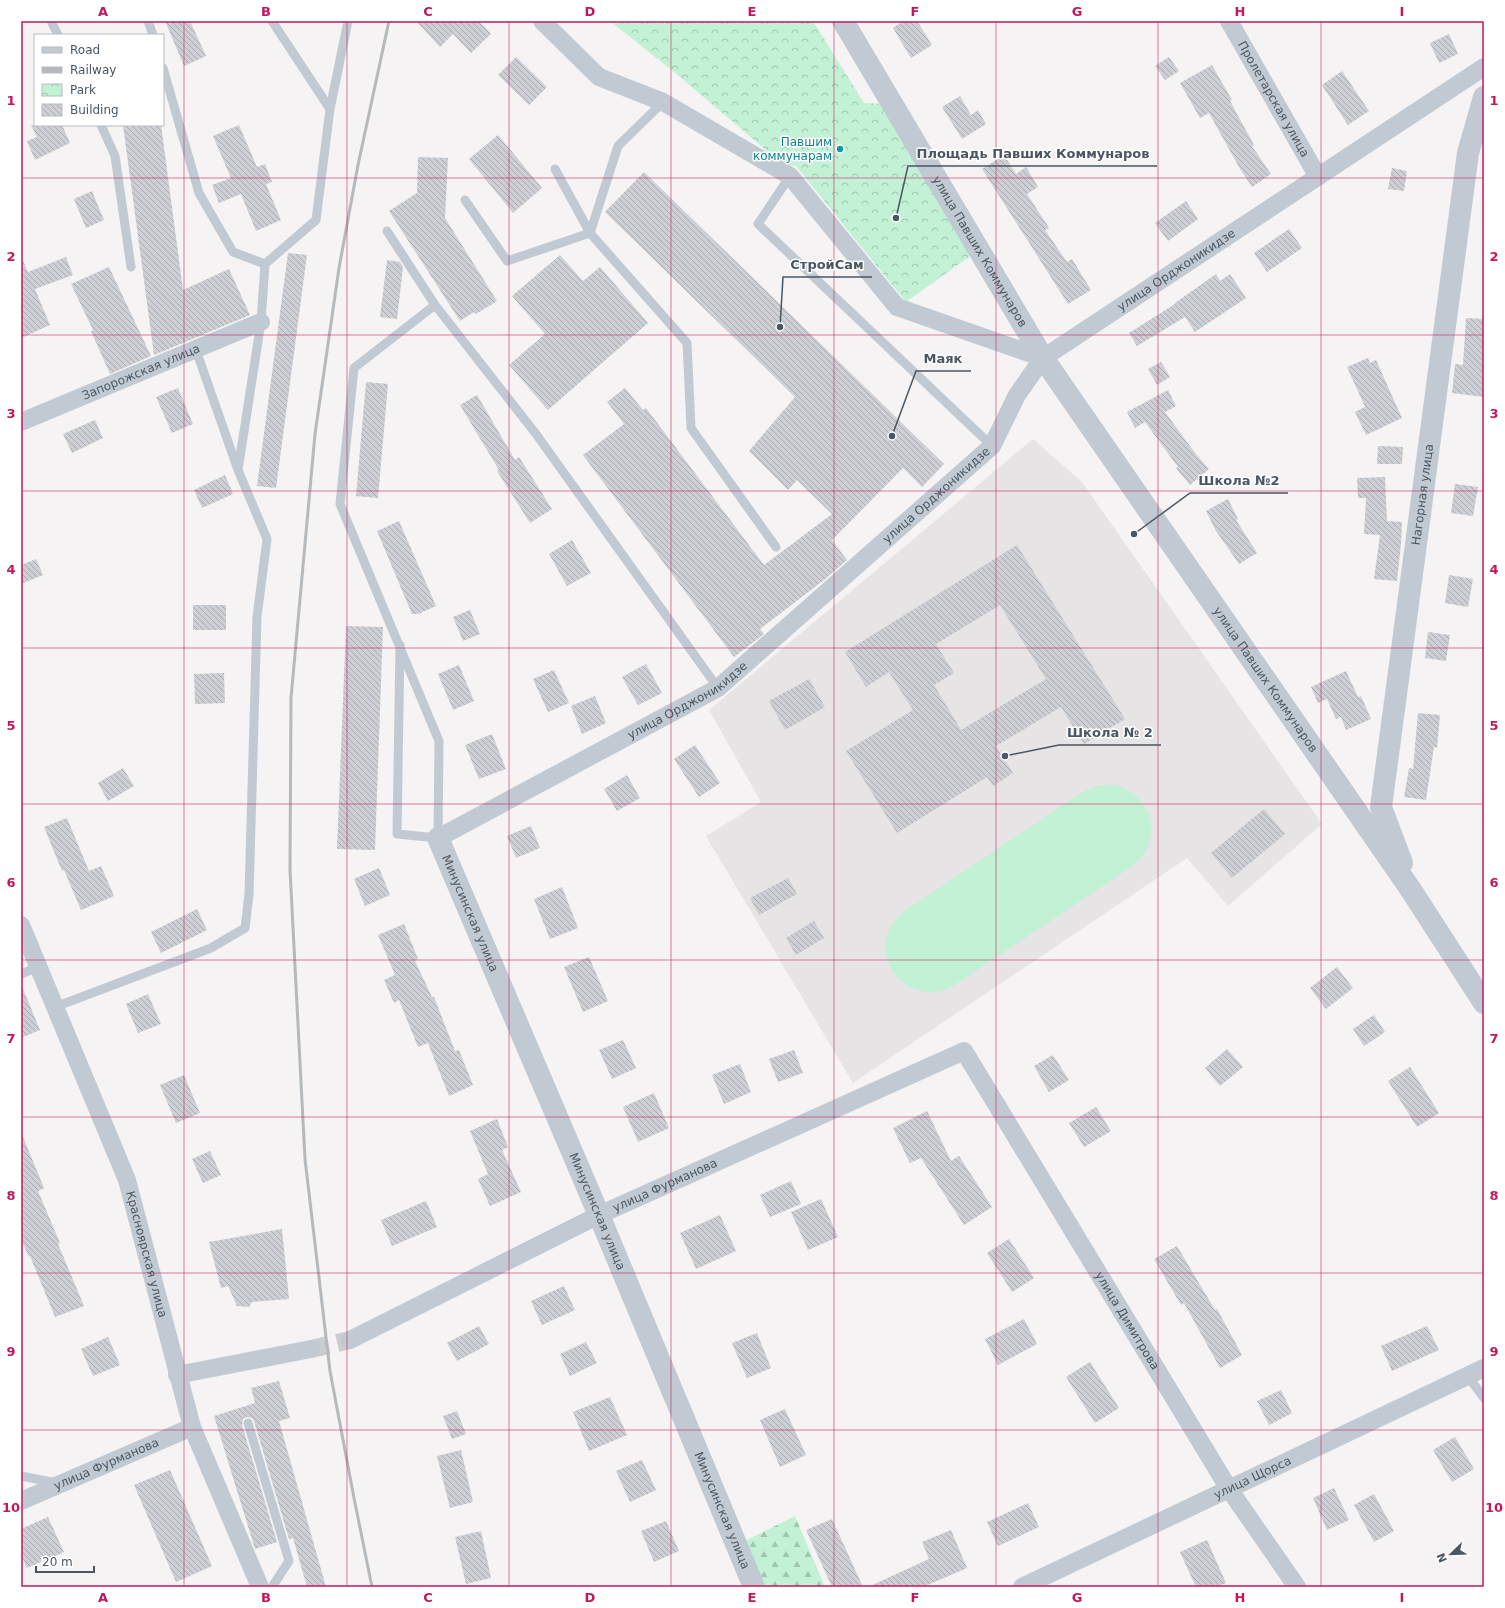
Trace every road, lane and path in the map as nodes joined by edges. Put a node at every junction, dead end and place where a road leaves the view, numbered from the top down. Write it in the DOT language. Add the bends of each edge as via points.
graph roads {
  1 [pos="51,21"];
  2 [pos="148,21"];
  3 [pos="272,21"];
  4 [pos="348,21"];
  5 [pos="542,21"];
  6 [pos="843,21"];
  7 [pos="1229,21"];
  8 [pos="58,34"];
  9 [pos="153,34"];
  10 [pos="1484,67"];
  11 [pos="164,71"];
  12 [pos="1484,97"];
  13 [pos="662,102"];
  14 [pos="330,109"];
  15 [pos="101,126"];
  16 [pos="555,169"];
  17 [pos="790,176"];
  18 [pos="1318,177"];
  19 [pos="465,200"];
  20 [pos="387,231"];
  21 [pos="590,233"];
  22 [pos="265,264"];
  23 [pos="131,267"];
  24 [pos="435,305"];
  25 [pos="261,322"];
  26 [pos="196,350"];
  27 [pos="1043,358"];
  28 [pos="21,422"];
  29 [pos="992,446"];
  30 [pos="238,470"];
  31 [pos="776,547"];
  32 [pos="400,645"];
  33 [pos="718,688"];
  34 [pos="438,838"];
  35 [pos="1411,890"];
  36 [pos="21,925"];
  37 [pos="38,967"];
  38 [pos="21,974"];
  39 [pos="1484,1003"];
  40 [pos="55,1008"];
  41 [pos="964,1051"];
  42 [pos="598,1215"];
  43 [pos="350,1340"];
  44 [pos="311,1349"];
  45 [pos="1484,1368"];
  46 [pos="177,1375"];
  47 [pos="1467,1375"];
  48 [pos="1484,1398"];
  49 [pos="248,1423"];
  50 [pos="192,1427"];
  51 [pos="21,1476"];
  52 [pos="59,1484"];
  53 [pos="1229,1489"];
  54 [pos="21,1501"];
  55 [pos="260,1587"];
  56 [pos="272,1587"];
  57 [pos="754,1587"];
  58 [pos="1022,1587"];
  59 [pos="1298,1587"];
  1 -- 8 [label="lane"];
  2 -- 9 [label="lane"];
  3 -- 14 [label="lane"];
  4 -- 14 [label="lane"];
  5 -- 13 [label="street" via="599,77"];
  6 -- 27 [label="street, улица Павших Коммунаров"];
  7 -- 18 [label="street, Пролетарская улица"];
  10 -- 18 [label="street, улица Орджоникидзе"];
  11 -- 22 [label="lane" via="199,193 233,252"];
  12 -- 35 [label="street, Нагорная улица" via="1468,153 1381,807"];
  13 -- 17 [label="street"];
  13 -- 21 [label="lane" via="618,146"];
  14 -- 22 [label="lane" via="316,220"];
  15 -- 23 [label="lane" via="116,156"];
  16 -- 21 [label="lane"];
  17 -- 27 [label="street" via="897,307"];
  17 -- 29 [label="lane" via="758,224"];
  18 -- 27 [label="street, улица Орджоникидзе"];
  19 -- 21 [label="lane" via="507,261"];
  20 -- 24 [label="lane"];
  21 -- 31 [label="lane" via="687,343 691,428"];
  22 -- 25 [label="lane"];
  24 -- 32 [label="lane" via="354,368 340,504"];
  24 -- 33 [label="lane" via="536,434"];
  25 -- 26 [label="street, Запорожская улица"];
  25 -- 30 [label="lane"];
  26 -- 28 [label="street, Запорожская улица"];
  26 -- 30 [label="lane"];
  27 -- 29 [label="street, улица Орджоникидзе" via="1017,395"];
  27 -- 35 [label="street, улица Павших Коммунаров"];
  29 -- 33 [label="street, улица Орджоникидзе"];
  30 -- 40 [label="lane" via="267,539 257,618 250,879 245,928 211,948"];
  32 -- 34 [label="lane" via="439,741"];
  32 -- 34 [label="lane" via="397,834"];
  33 -- 34 [label="street, улица Орджоникидзе"];
  34 -- 42 [label="street, Минусинская улица"];
  35 -- 39 [label="street, улица Павших Коммунаров"];
  36 -- 37 [label="street, Красноярская улица"];
  37 -- 38 [label="lane"];
  37 -- 40 [label="street, Красноярская улица"];
  40 -- 46 [label="street, Красноярская улица" via="127,1180"];
  41 -- 42 [label="street, улица Фурманова"];
  41 -- 53 [label="street, улица Димитрова"];
  42 -- 43 [label="street, улица Фурманова"];
  42 -- 57 [label="street, Минусинская улица"];
  44 -- 46 [label="street"];
  45 -- 47 [label="street, улица Щорса"];
  46 -- 50 [label="street, Красноярская улица"];
  47 -- 48 [label="lane"];
  47 -- 53 [label="street, улица Щорса"];
  49 -- 56 [label="lane" via="289,1561"];
  50 -- 52 [label="street, улица Фурманова"];
  50 -- 55 [label="street, Красноярская улица"];
  51 -- 52 [label="lane"];
  52 -- 54 [label="street, улица Фурманова"];
  53 -- 58 [label="street, улица Щорса"];
  53 -- 59 [label="street, улица Димитрова"];
}
